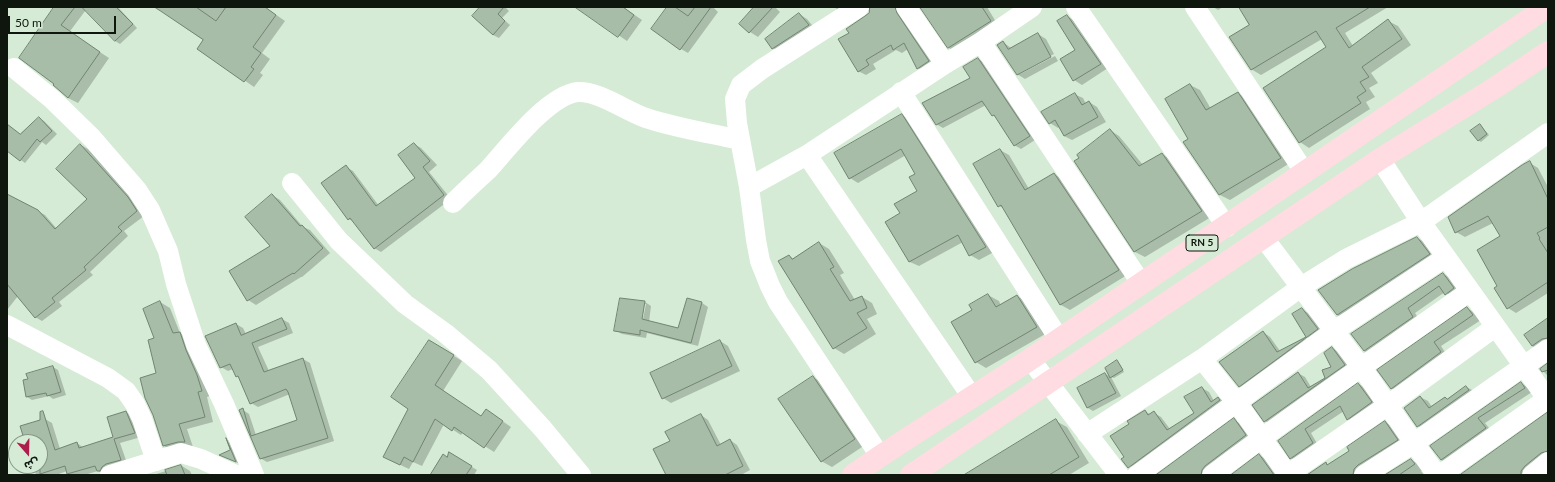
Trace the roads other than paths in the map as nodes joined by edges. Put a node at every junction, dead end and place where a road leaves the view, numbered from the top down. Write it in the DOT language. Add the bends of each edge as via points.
graph roads {
  1 [pos="859,7"];
  2 [pos="906,7"];
  3 [pos="1076,7"];
  4 [pos="1195,7"];
  5 [pos="1547,7"];
  6 [pos="1027,8"];
  7 [pos="981,42"];
  8 [pos="1548,52"];
  9 [pos="945,64"];
  10 [pos="14,68"];
  11 [pos="901,92"];
  12 [pos="1548,134"];
  13 [pos="740,140"];
  14 [pos="807,155"];
  15 [pos="1380,159"];
  16 [pos="1305,174"];
  17 [pos="292,183"];
  18 [pos="749,188"];
  19 [pos="453,203"];
  20 [pos="1421,222"];
  21 [pos="1227,227"];
  22 [pos="1263,237"];
  23 [pos="1446,257"];
  24 [pos="1141,283"];
  25 [pos="1301,287"];
  26 [pos="1470,291"];
  27 [pos="7,324"];
  28 [pos="1496,326"];
  29 [pos="1334,330"];
  30 [pos="1059,338"];
  31 [pos="1548,349"];
  32 [pos="1030,359"];
  33 [pos="1202,359"];
  34 [pos="1523,366"];
  35 [pos="1362,368"];
  36 [pos="1049,383"];
  37 [pos="972,397"];
  38 [pos="1548,400"];
  39 [pos="1237,403"];
  40 [pos="1388,405"];
  41 [pos="1087,434"];
  42 [pos="1262,438"];
  43 [pos="1414,443"];
  44 [pos="880,456"];
  45 [pos="156,461"];
  46 [pos="1548,462"];
  47 [pos="110,475"];
  48 [pos="236,475"];
  49 [pos="254,475"];
  50 [pos="581,475"];
  51 [pos="853,475"];
  52 [pos="911,475"];
  53 [pos="1119,475"];
  54 [pos="1137,475"];
  55 [pos="1212,475"];
  56 [pos="1287,475"];
  57 [pos="1364,475"];
  58 [pos="1438,475"];
  59 [pos="1532,475"];
  1 -- 13 [label="street" via="741,85 735,99"];
  2 -- 9 [label="street"];
  3 -- 21 [label="street"];
  4 -- 16 [label="street"];
  5 -- 16 [label="main road, RN 5"];
  6 -- 7 [label="street"];
  7 -- 9 [label="street"];
  7 -- 24 [label="street"];
  8 -- 15 [label="main road, RN 5"];
  9 -- 11 [label="street"];
  10 -- 49 [label="street" via="52,99 92,138 150,210 168,251 196,345"];
  11 -- 14 [label="street"];
  11 -- 30 [label="street"];
  12 -- 20 [label="street"];
  13 -- 18 [label="street"];
  13 -- 19 [label="street" via="646,118 595,95 577,92 557,100 544,110"];
  14 -- 18 [label="street"];
  14 -- 37 [label="street"];
  15 -- 20 [label="street"];
  15 -- 22 [label="main road, RN 5"];
  16 -- 21 [label="main road, RN 5"];
  17 -- 50 [label="street" via="338,241 405,304 489,370"];
  18 -- 44 [label="street" via="760,261 770,286"];
  20 -- 23 [label="street"];
  20 -- 25 [label="street" via="1346,259"];
  21 -- 24 [label="main road, RN 5"];
  22 -- 25 [label="street"];
  22 -- 36 [label="main road, RN 5"];
  23 -- 26 [label="street"];
  23 -- 29 [label="street"];
  24 -- 30 [label="main road, RN 5"];
  25 -- 29 [label="street"];
  25 -- 33 [label="street"];
  26 -- 28 [label="street"];
  26 -- 35 [label="street"];
  27 -- 45 [label="street" via="108,378 126,391 142,419"];
  28 -- 34 [label="street"];
  28 -- 40 [label="street"];
  29 -- 35 [label="street"];
  29 -- 39 [label="street"];
  30 -- 32 [label="main road, RN 5"];
  31 -- 34 [label="street"];
  32 -- 36 [label="street"];
  32 -- 37 [label="main road, RN 5"];
  33 -- 39 [label="street"];
  33 -- 41 [label="street"];
  34 -- 38 [label="street"];
  34 -- 43 [label="street"];
  35 -- 40 [label="street"];
  35 -- 42 [label="street"];
  36 -- 41 [label="street"];
  36 -- 52 [label="main road, RN 5"];
  37 -- 44 [label="main road, RN 5"];
  38 -- 58 [label="street"];
  39 -- 42 [label="street"];
  39 -- 54 [label="street"];
  40 -- 43 [label="street"];
  40 -- 56 [label="street"];
  41 -- 53 [label="street"];
  42 -- 55 [label="street"];
  42 -- 56 [label="street"];
  43 -- 57 [label="street"];
  43 -- 58 [label="street"];
  44 -- 51 [label="main road, RN 5"];
  45 -- 47 [label="street"];
  45 -- 48 [label="street" via="181,453"];
  46 -- 59 [label="street"];
}
